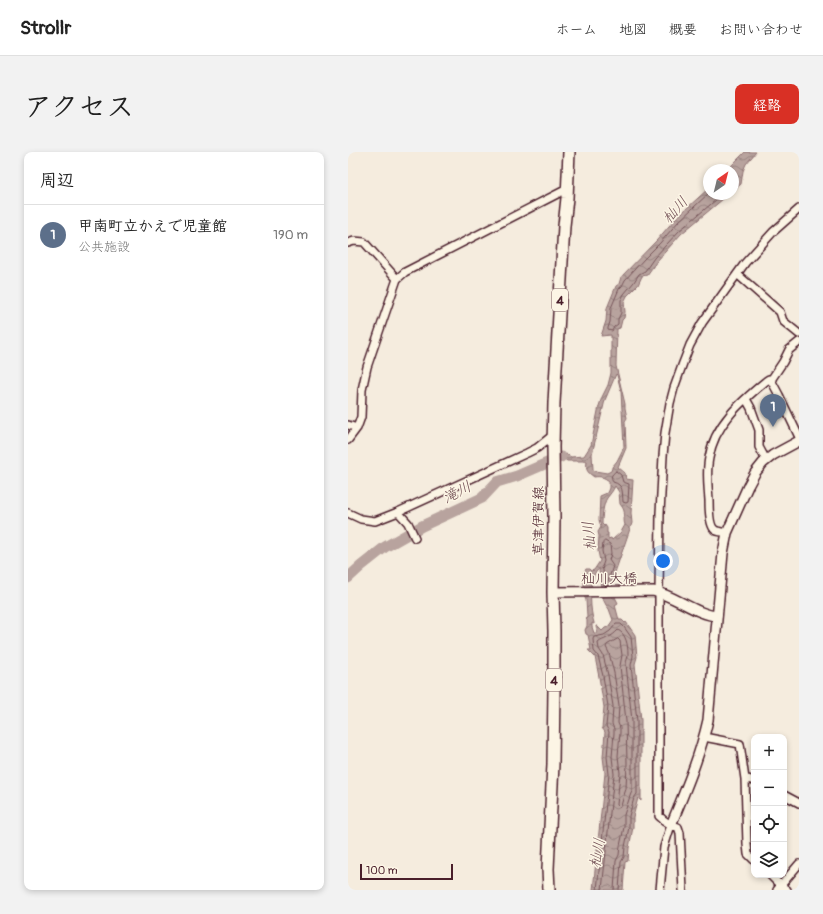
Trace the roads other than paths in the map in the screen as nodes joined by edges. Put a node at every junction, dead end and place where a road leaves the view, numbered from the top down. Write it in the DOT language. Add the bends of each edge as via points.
graph roads {
  1 [pos="569,152"];
  2 [pos="567,189"];
  3 [pos="799,209"];
  4 [pos="348,244"];
  5 [pos="737,274"];
  6 [pos="396,279"];
  7 [pos="799,334"];
  8 [pos="799,342"];
  9 [pos="771,380"];
  10 [pos="746,399"];
  11 [pos="348,425"];
  12 [pos="357,428"];
  13 [pos="553,435"];
  14 [pos="799,438"];
  15 [pos="348,440"];
  16 [pos="799,441"];
  17 [pos="766,460"];
  18 [pos="398,512"];
  19 [pos="348,513"];
  20 [pos="727,533"];
  21 [pos="414,536"];
  22 [pos="553,592"];
  23 [pos="656,592"];
  24 [pos="717,616"];
  25 [pos="704,737"];
  26 [pos="745,779"];
  27 [pos="751,780"];
  28 [pos="787,797"];
  29 [pos="799,803"];
  30 [pos="671,825"];
  31 [pos="751,857"];
  32 [pos="799,864"];
  33 [pos="773,878"];
  34 [pos="782,889"];
  35 [pos="549,890"];
  36 [pos="660,890"];
  37 [pos="683,890"];
  1 -- 2 [label="main road, 草津伊賀線 / 4"];
  2 -- 6 [label="street" via="405,272"];
  2 -- 13 [label="main road, 草津伊賀線 / 4"];
  3 -- 5 [label="street" via="773,232"];
  4 -- 6 [label="street" via="354,241 364,242"];
  5 -- 7 [label="street" via="780,312 783,322"];
  5 -- 23 [label="street" via="696,333 674,388 662,456"];
  6 -- 12 [label="street" via="367,367 362,390 361,417"];
  8 -- 9 [label="street" via="789,350"];
  9 -- 10 [label="street" via="766,381"];
  9 -- 14 [label="street"];
  10 -- 17 [label="street" via="759,430 760,447"];
  10 -- 20 [label="street" via="720,429 708,458 712,526 715,530"];
  11 -- 12 [label="street"];
  12 -- 15 [label="street"];
  13 -- 18 [label="street" via="527,453"];
  13 -- 22 [label="main road, 草津伊賀線 / 4"];
  16 -- 17 [label="street"];
  17 -- 20 [label="street" via="751,479"];
  18 -- 19 [label="street" via="369,521"];
  18 -- 21 [label="street"];
  20 -- 24 [label="street" via="722,553"];
  22 -- 23 [label="street, 杣川大橋"];
  22 -- 35 [label="main road, 草津伊賀線 / 4" via="553,764"];
  23 -- 24 [label="street" via="709,616"];
  23 -- 30 [label="street" via="659,816"];
  24 -- 25 [label="street" via="708,720"];
  25 -- 26 [label="street" via="740,744"];
  25 -- 30 [label="street"];
  26 -- 27 [label="street"];
  26 -- 31 [label="street" via="747,844"];
  28 -- 29 [label="street"];
  30 -- 36 [label="street" via="664,847"];
  30 -- 37 [label="street" via="678,827 680,833"];
  32 -- 34 [label="street"];
  33 -- 34 [label="street"];
}
